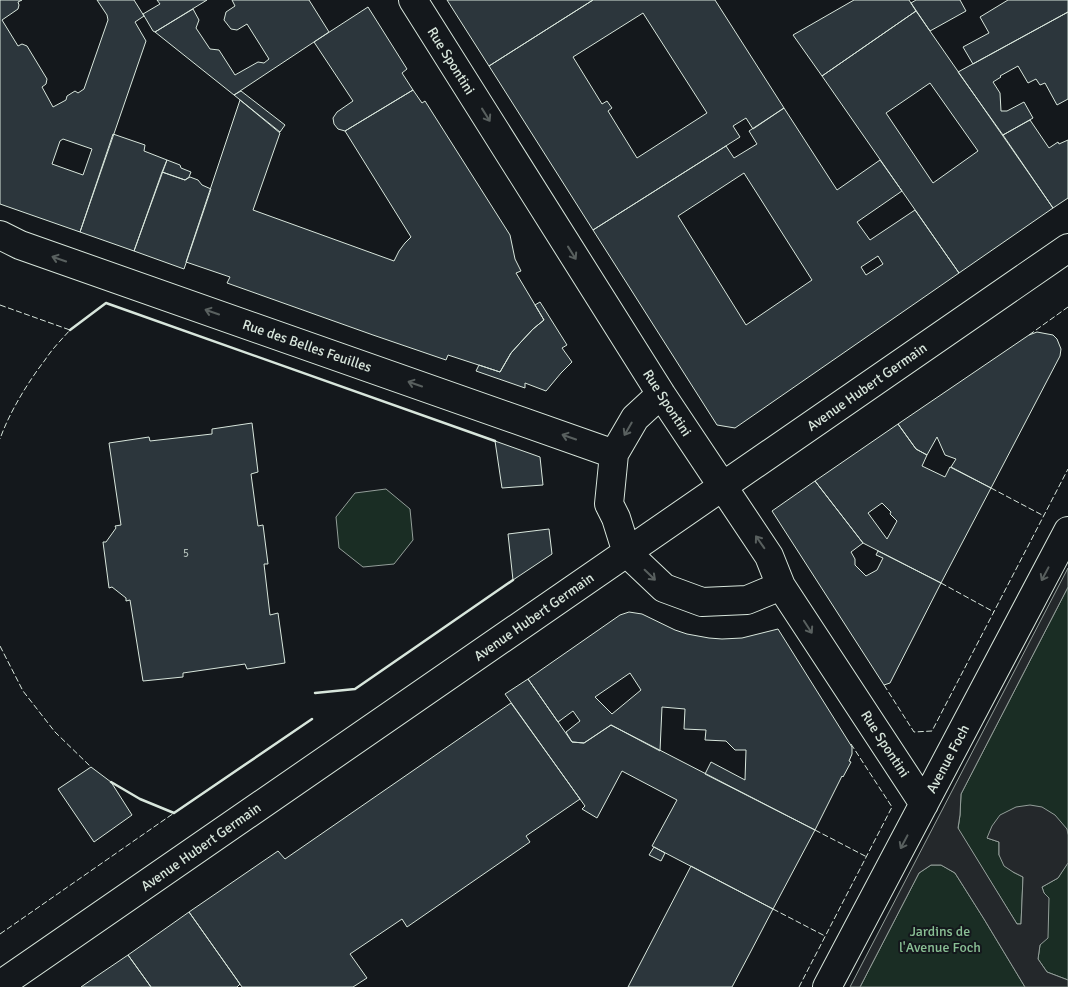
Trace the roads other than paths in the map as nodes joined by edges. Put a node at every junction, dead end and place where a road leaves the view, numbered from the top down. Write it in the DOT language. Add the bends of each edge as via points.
graph roads {
  1 [pos="413,0"];
  2 [pos="0,235"];
  3 [pos="1068,248"];
  4 [pos="661,394"];
  5 [pos="614,454"];
  6 [pos="722,487"];
  7 [pos="1068,531"];
  8 [pos="627,553"];
  9 [pos="781,586"];
  10 [pos="924,804"];
  11 [pos="0,985"];
  12 [pos="828,987"];
  1 -- 4 [label="street, Rue Spontini, one-way"];
  5 -- 2 [label="street, Rue des Belles Feuilles, one-way" via="20,245"];
  3 -- 6 [label="street, Avenue Hubert Germain"];
  4 -- 5 [label="street, one-way" via="635,418"];
  4 -- 6 [label="street, Rue Spontini"];
  5 -- 8 [label="street" via="609,504"];
  6 -- 8 [label="street, Avenue Hubert Germain"];
  9 -- 6 [label="street, Rue Spontini, one-way" via="770,556"];
  7 -- 10 [label="street, Avenue Foch, one-way"];
  8 -- 9 [label="street, one-way" via="664,588 702,602 747,600"];
  8 -- 11 [label="street, Avenue Hubert Germain"];
  9 -- 10 [label="street, Rue Spontini, one-way"];
  10 -- 12 [label="street, Avenue Foch, one-way"];
}
